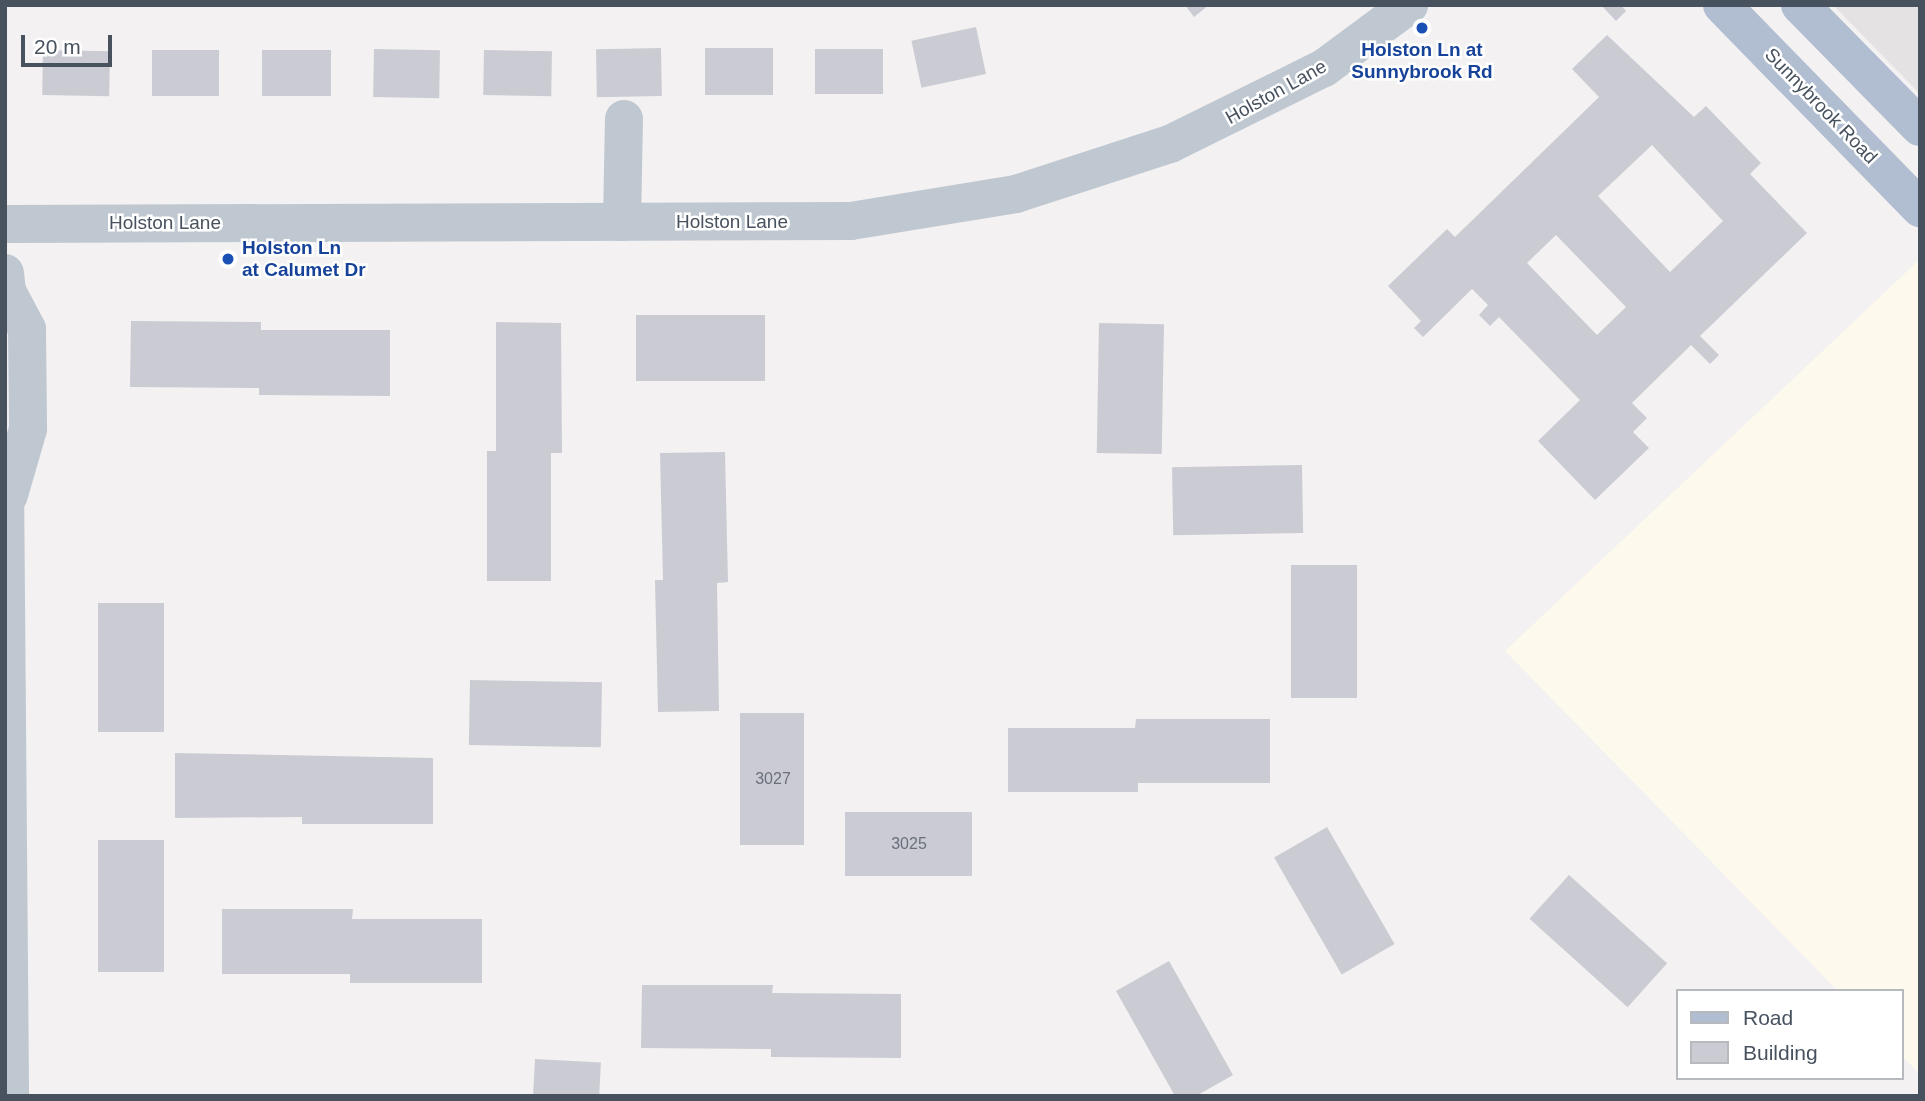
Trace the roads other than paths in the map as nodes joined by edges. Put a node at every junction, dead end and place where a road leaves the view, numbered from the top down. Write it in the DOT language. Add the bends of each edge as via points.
graph roads {
  1 [pos="1409,5"];
  2 [pos="1722,5"];
  3 [pos="1800,5"];
  4 [pos="624,119"];
  5 [pos="1920,127"];
  6 [pos="1920,208"];
  7 [pos="622,222"];
  8 [pos="5,224"];
  9 [pos="6,287"];
  10 [pos="7,488"];
  11 [pos="10,1096"];
  1 -- 7 [label="street, Holston Lane" via="1324,68 1223,121 1170,144 1016,194 850,221"];
  2 -- 6 [label="main road, Sunnybrook Road"];
  3 -- 5 [label="main road"];
  4 -- 7 [label="street"];
  7 -- 8 [label="street, Holston Lane"];
  9 -- 10 [label="street" via="27,329 28,429"];
  10 -- 11 [label="street"];
}
